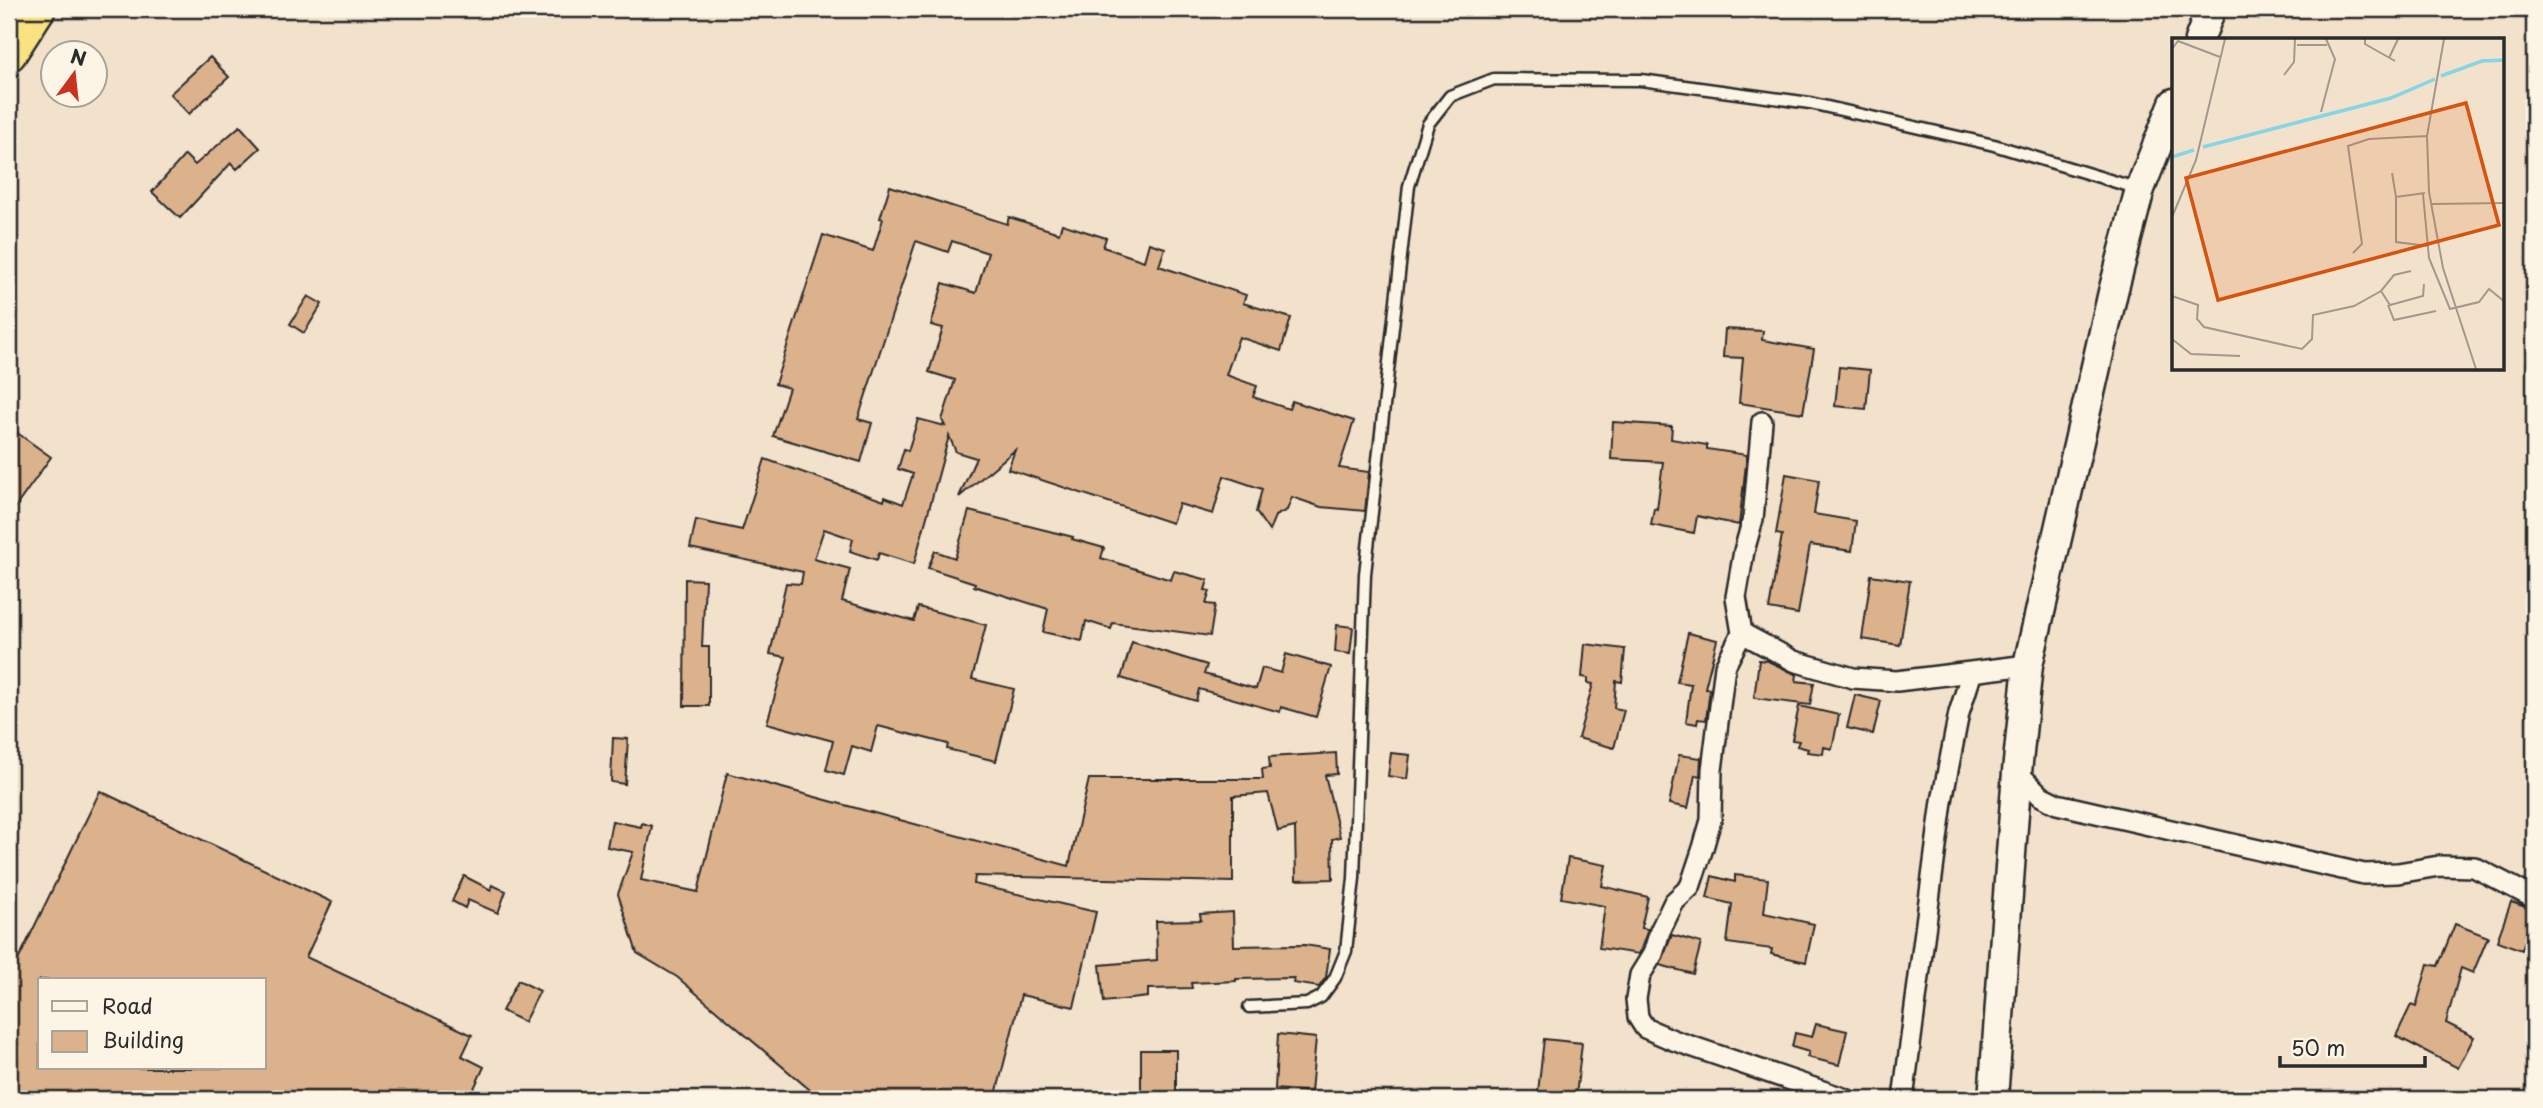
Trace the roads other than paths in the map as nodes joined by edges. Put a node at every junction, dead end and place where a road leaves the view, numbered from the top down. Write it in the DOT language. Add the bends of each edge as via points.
graph roads {
  1 [pos="38,9"];
  2 [pos="2211,9"];
  3 [pos="2200,38"];
  4 [pos="9,54"];
  5 [pos="2172,108"];
  6 [pos="2140,189"];
  7 [pos="1762,422"];
  8 [pos="1742,634"];
  9 [pos="2028,665"];
  10 [pos="1972,672"];
  11 [pos="2017,772"];
  12 [pos="2534,898"];
  13 [pos="1249,1007"];
  14 [pos="1846,1099"];
  15 [pos="1903,1099"];
  16 [pos="1993,1099"];
  1 -- 4 [label="highway"];
  2 -- 3 [label="main road"];
  5 -- 6 [label="main road"];
  6 -- 9 [label="main road"];
  6 -- 13 [label="lane" via="1994,145 1810,103 1641,80 1494,79 1450,96 1428,124 1409,186 1366,574 1354,878 1346,951 1321,997 1307,1004"];
  7 -- 8 [label="street" via="1753,519 1736,597"];
  8 -- 10 [label="street" via="1794,661 1853,678 1898,681"];
  8 -- 14 [label="street" via="1725,666 1712,770 1711,820 1690,887 1674,902 1640,975 1638,1017 1645,1028 1664,1036"];
  9 -- 10 [label="street"];
  9 -- 11 [label="main road"];
  10 -- 15 [label="street" via="1942,801"];
  11 -- 12 [label="street" via="2041,796 2057,804 2364,874 2474,867"];
  11 -- 16 [label="main road"];
}
